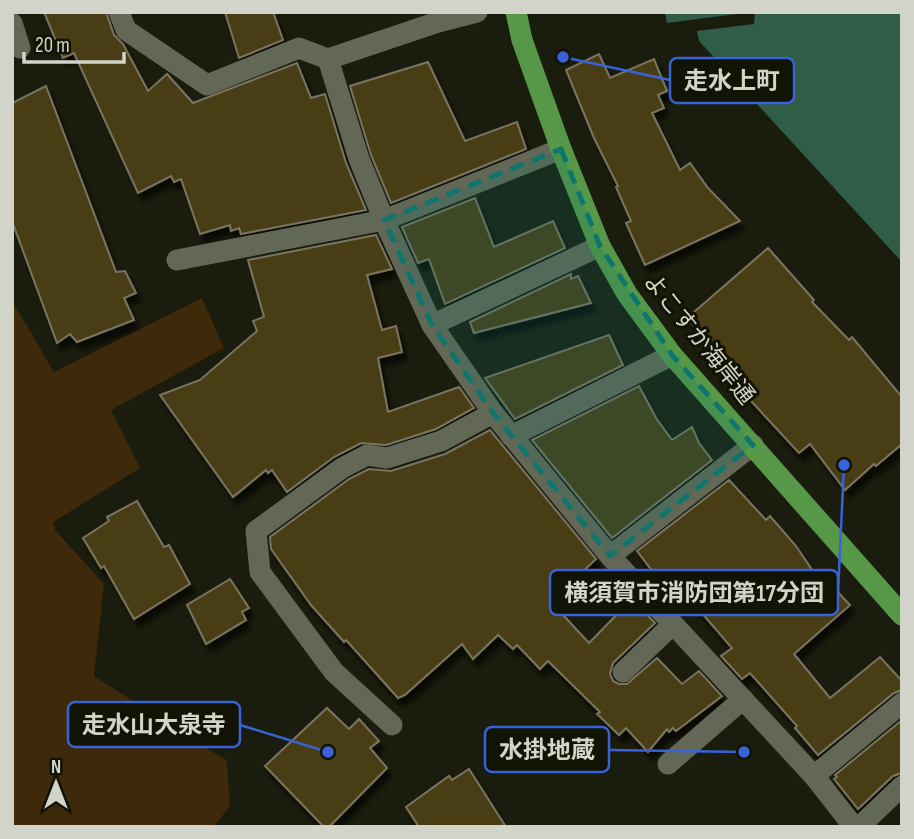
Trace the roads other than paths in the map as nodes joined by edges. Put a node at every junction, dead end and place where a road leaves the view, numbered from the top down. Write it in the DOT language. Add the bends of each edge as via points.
graph roads {
  1 [pos="119,12"];
  2 [pos="477,12"];
  3 [pos="516,12"];
  4 [pos="438,17"];
  5 [pos="12,23"];
  6 [pos="20,48"];
  7 [pos="328,59"];
  8 [pos="561,149"];
  9 [pos="384,220"];
  10 [pos="600,246"];
  11 [pos="177,260"];
  12 [pos="432,325"];
  13 [pos="672,355"];
  14 [pos="493,413"];
  15 [pos="511,436"];
  16 [pos="753,445"];
  17 [pos="610,556"];
  18 [pos="902,615"];
  19 [pos="673,624"];
  20 [pos="623,672"];
  21 [pos="743,699"];
  22 [pos="902,703"];
  23 [pos="392,725"];
  24 [pos="668,764"];
  25 [pos="814,776"];
  26 [pos="902,786"];
  27 [pos="854,827"];
  28 [pos="859,827"];
  1 -- 7 [label="street" via="126,30 207,85 299,48"];
  2 -- 4 [label="street"];
  3 -- 8 [label="highway, よこすか海岸通"];
  4 -- 7 [label="street"];
  5 -- 6 [label="street"];
  7 -- 9 [label="street" via="359,159"];
  8 -- 9 [label="street"];
  8 -- 10 [label="highway, よこすか海岸通"];
  9 -- 11 [label="street"];
  9 -- 12 [label="street"];
  10 -- 12 [label="street"];
  10 -- 13 [label="highway, よこすか海岸通" via="627,294"];
  12 -- 14 [label="street"];
  13 -- 15 [label="street"];
  13 -- 16 [label="highway, よこすか海岸通"];
  14 -- 15 [label="street"];
  14 -- 23 [label="street" via="441,441 387,458 367,455 256,531 260,572 334,672"];
  15 -- 17 [label="street"];
  16 -- 17 [label="street"];
  16 -- 18 [label="highway, よこすか海岸通"];
  17 -- 19 [label="street"];
  19 -- 20 [label="street"];
  19 -- 21 [label="street"];
  21 -- 24 [label="street"];
  21 -- 25 [label="street"];
  22 -- 25 [label="street"];
  25 -- 27 [label="street"];
  26 -- 28 [label="street"];
}
